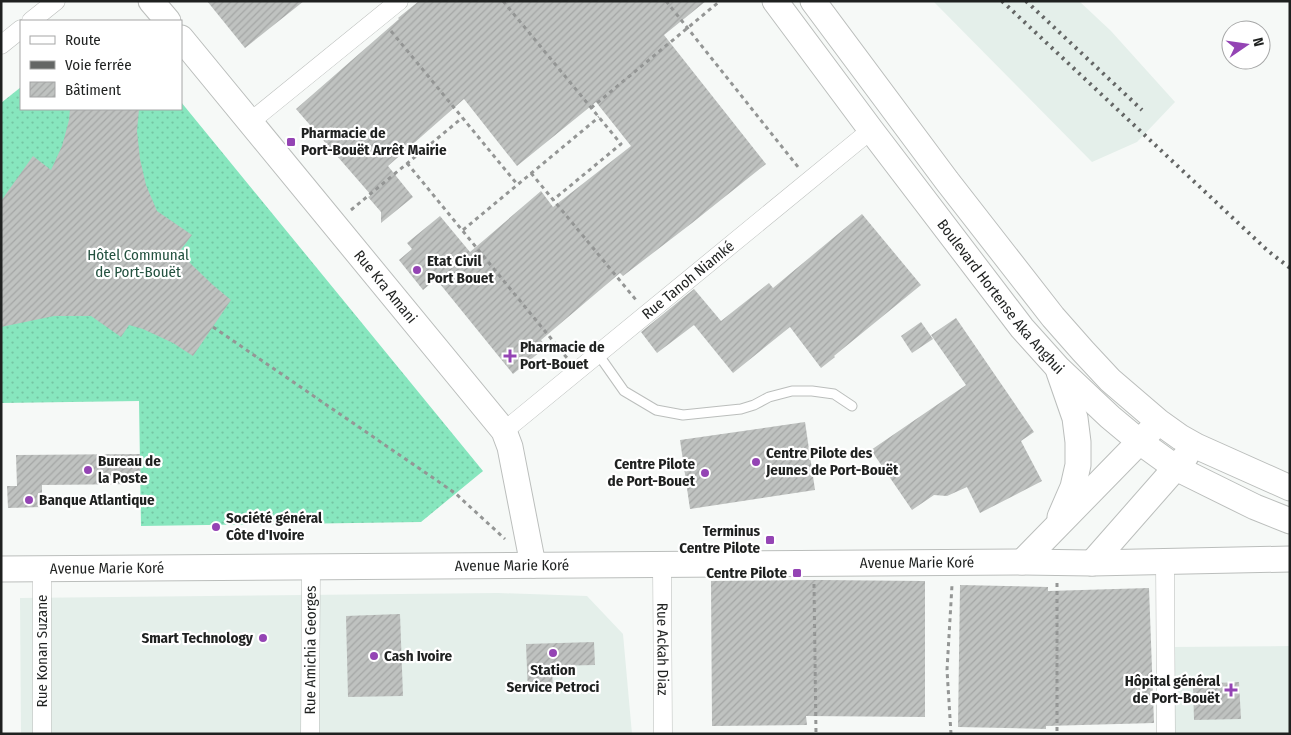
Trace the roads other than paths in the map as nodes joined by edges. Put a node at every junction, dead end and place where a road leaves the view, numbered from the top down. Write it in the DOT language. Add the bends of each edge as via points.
graph roads {
  1 [pos="56,1"];
  2 [pos="151,1"];
  3 [pos="399,1"];
  4 [pos="775,1"];
  5 [pos="812,1"];
  6 [pos="32,20"];
  7 [pos="167,20"];
  8 [pos="20,30"];
  9 [pos="182,39"];
  10 [pos="1,45"];
  11 [pos="250,122"];
  12 [pos="871,130"];
  13 [pos="598,354"];
  14 [pos="1058,368"];
  15 [pos="852,406"];
  16 [pos="1159,422"];
  17 [pos="504,431"];
  18 [pos="1140,442"];
  19 [pos="1196,446"];
  20 [pos="1176,468"];
  21 [pos="1290,488"];
  22 [pos="1290,521"];
  23 [pos="1054,529"];
  24 [pos="1290,559"];
  25 [pos="1165,561"];
  26 [pos="1022,562"];
  27 [pos="1092,563"];
  28 [pos="662,564"];
  29 [pos="533,565"];
  30 [pos="311,567"];
  31 [pos="1,569"];
  32 [pos="42,569"];
  33 [pos="42,734"];
  34 [pos="310,734"];
  35 [pos="663,734"];
  36 [pos="1166,734"];
  1 -- 6 [label="street"];
  2 -- 7 [label="main road"];
  3 -- 11 [label="street"];
  4 -- 12 [label="main road, Boulevard Hortense Aka Anghui"];
  5 -- 16 [label="main road, Boulevard Hortense Aka Anghui" via="1053,317 1110,380"];
  8 -- 10 [label="street"];
  9 -- 11 [label="main road, Rue Kra Amani"];
  11 -- 17 [label="main road, Rue Kra Amani"];
  12 -- 13 [label="street, Rue Tanoh Niamké"];
  12 -- 14 [label="main road, Boulevard Hortense Aka Anghui" via="1022,328"];
  13 -- 15 [label="lane" via="624,391 656,410 684,415 741,409 792,391 834,394"];
  13 -- 17 [label="street, Rue Tanoh Niamké"];
  14 -- 18 [label="main road, Boulevard Hortense Aka Anghui"];
  14 -- 23 [label="main road" via="1075,418 1078,465"];
  16 -- 18 [label="main road"];
  16 -- 19 [label="main road, Boulevard Hortense Aka Anghui"];
  17 -- 29 [label="main road, Rue Kra Amani"];
  18 -- 20 [label="main road, Boulevard Hortense Aka Anghui"];
  18 -- 23 [label="main road"];
  19 -- 20 [label="main road"];
  19 -- 21 [label="main road, Boulevard Hortense Aka Anghui"];
  20 -- 22 [label="main road, Boulevard Hortense Aka Anghui"];
  20 -- 27 [label="main road"];
  23 -- 26 [label="main road"];
  24 -- 25 [label="main road, Avenue Marie Koré"];
  25 -- 27 [label="main road, Avenue Marie Koré"];
  25 -- 36 [label="street"];
  26 -- 27 [label="main road, Avenue Marie Koré"];
  26 -- 28 [label="main road, Avenue Marie Koré"];
  28 -- 29 [label="main road, Avenue Marie Koré"];
  28 -- 35 [label="street, Rue Ackah Diaz"];
  29 -- 30 [label="main road, Avenue Marie Koré"];
  30 -- 32 [label="main road, Avenue Marie Koré"];
  30 -- 34 [label="street, Rue Amichia Georges"];
  31 -- 32 [label="main road, Avenue Marie Koré"];
  32 -- 33 [label="street, Rue Konan Suzane"];
}
